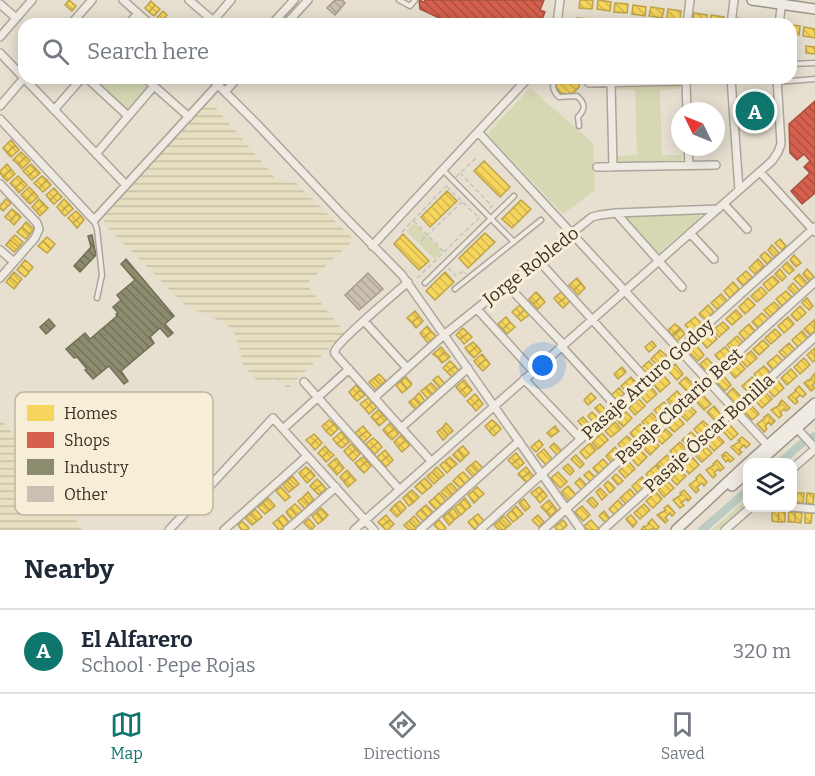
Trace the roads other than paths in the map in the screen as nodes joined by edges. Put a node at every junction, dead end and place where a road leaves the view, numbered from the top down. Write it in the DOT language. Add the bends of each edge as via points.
graph roads {
  1 [pos="32,0"];
  2 [pos="92,0"];
  3 [pos="123,0"];
  4 [pos="189,0"];
  5 [pos="231,0"];
  6 [pos="294,0"];
  7 [pos="308,0"];
  8 [pos="399,0"];
  9 [pos="415,0"];
  10 [pos="560,0"];
  11 [pos="690,0"];
  12 [pos="734,0"];
  13 [pos="752,0"];
  14 [pos="782,2"];
  15 [pos="0,4"];
  16 [pos="815,9"];
  17 [pos="138,13"];
  18 [pos="16,18"];
  19 [pos="76,18"];
  20 [pos="134,18"];
  21 [pos="143,18"];
  22 [pos="210,18"];
  23 [pos="218,18"];
  24 [pos="278,18"];
  25 [pos="292,18"];
  26 [pos="558,18"];
  27 [pos="688,18"];
  28 [pos="732,18"];
  29 [pos="780,18"];
  30 [pos="0,37"];
  31 [pos="0,53"];
  32 [pos="815,63"];
  33 [pos="797,64"];
  34 [pos="18,72"];
  35 [pos="797,79"];
  36 [pos="815,79"];
  37 [pos="19,84"];
  38 [pos="30,84"];
  39 [pos="77,84"];
  40 [pos="93,84"];
  41 [pos="152,84"];
  42 [pos="218,84"];
  43 [pos="232,84"];
  44 [pos="522,84"];
  45 [pos="552,84"];
  46 [pos="611,84"];
  47 [pos="687,84"];
  48 [pos="731,84"];
  49 [pos="777,84"];
  50 [pos="154,86"];
  51 [pos="225,92"];
  52 [pos="687,102"];
  53 [pos="0,106"];
  54 [pos="54,110"];
  55 [pos="128,116"];
  56 [pos="189,117"];
  57 [pos="0,118"];
  58 [pos="579,126"];
  59 [pos="478,132"];
  60 [pos="96,154"];
  61 [pos="688,156"];
  62 [pos="689,165"];
  63 [pos="716,165"];
  64 [pos="597,167"];
  65 [pos="613,167"];
  66 [pos="443,170"];
  67 [pos="760,172"];
  68 [pos="0,184"];
  69 [pos="126,185"];
  70 [pos="739,190"];
  71 [pos="514,196"];
  72 [pos="721,206"];
  73 [pos="616,213"];
  74 [pos="491,218"];
  75 [pos="94,219"];
  76 [pos="541,220"];
  77 [pos="747,229"];
  78 [pos="814,229"];
  79 [pos="572,233"];
  80 [pos="690,233"];
  81 [pos="514,242"];
  82 [pos="372,246"];
  83 [pos="0,250"];
  84 [pos="714,259"];
  85 [pos="538,260"];
  86 [pos="658,261"];
  87 [pos="14,262"];
  88 [pos="0,278"];
  89 [pos="408,282"];
  90 [pos="815,282"];
  91 [pos="424,283"];
  92 [pos="507,285"];
  93 [pos="682,287"];
  94 [pos="456,289"];
  95 [pos="625,290"];
  96 [pos="98,298"];
  97 [pos="477,309"];
  98 [pos="592,319"];
  99 [pos="364,321"];
  100 [pos="445,334"];
  101 [pos="815,337"];
  102 [pos="562,346"];
  103 [pos="680,350"];
  104 [pos="407,368"];
  105 [pos="468,368"];
  106 [pos="349,369"];
  107 [pos="533,370"];
  108 [pos="524,379"];
  109 [pos="647,380"];
  110 [pos="708,380"];
  111 [pos="304,382"];
  112 [pos="318,398"];
  113 [pos="374,398"];
  114 [pos="815,403"];
  115 [pos="494,405"];
  116 [pos="617,407"];
  117 [pos="735,410"];
  118 [pos="815,413"];
  119 [pos="401,428"];
  120 [pos="797,428"];
  121 [pos="283,429"];
  122 [pos="581,440"];
  123 [pos="519,441"];
  124 [pos="770,447"];
  125 [pos="814,447"];
  126 [pos="308,456"];
  127 [pos="755,458"];
  128 [pos="761,458"];
  129 [pos="431,461"];
  130 [pos="797,465"];
  131 [pos="743,468"];
  132 [pos="542,474"];
  133 [pos="743,476"];
  134 [pos="213,483"];
  135 [pos="336,487"];
  136 [pos="399,489"];
  137 [pos="797,507"];
  138 [pos="567,509"];
  139 [pos="815,509"];
  140 [pos="745,512"];
  141 [pos="183,515"];
  142 [pos="365,520"];
  143 [pos="169,530"];
  144 [pos="224,530"];
  145 [pos="288,530"];
  146 [pos="354,530"];
  147 [pos="374,530"];
  148 [pos="420,530"];
  149 [pos="480,530"];
  150 [pos="543,530"];
  151 [pos="581,530"];
  152 [pos="603,530"];
  153 [pos="676,530"];
  154 [pos="684,530"];
  155 [pos="725,530"];
  1 -- 18 [label="street"];
  2 -- 19 [label="street"];
  3 -- 17 [label="street"];
  4 -- 22 [label="street"];
  5 -- 23 [label="street"];
  6 -- 24 [label="street"];
  7 -- 25 [label="street"];
  8 -- 9 [label="lane" via="410,6"];
  10 -- 26 [label="street"];
  11 -- 27 [label="street"];
  12 -- 28 [label="street"];
  13 -- 14 [label="street"];
  14 -- 16 [label="street"];
  14 -- 29 [label="street"];
  15 -- 18 [label="street"];
  17 -- 20 [label="street"];
  17 -- 21 [label="street"];
  18 -- 30 [label="street"];
  31 -- 34 [label="street"];
  32 -- 33 [label="lane"];
  35 -- 36 [label="lane"];
  37 -- 53 [label="street"];
  38 -- 54 [label="street"];
  39 -- 54 [label="street"];
  40 -- 55 [label="street"];
  41 -- 50 [label="street"];
  42 -- 51 [label="street"];
  42 -- 56 [label="street"];
  43 -- 51 [label="street"];
  44 -- 59 [label="street"];
  45 -- 58 [label="lane" via="559,97 577,96 583,100"];
  46 -- 65 [label="street"];
  47 -- 52 [label="street"];
  48 -- 70 [label="street"];
  49 -- 67 [label="street" via="781,144 775,158"];
  50 -- 55 [label="street"];
  50 -- 56 [label="street"];
  51 -- 82 [label="street"];
  54 -- 60 [label="street"];
  55 -- 60 [label="street"];
  56 -- 69 [label="street"];
  57 -- 75 [label="street"];
  59 -- 66 [label="street"];
  59 -- 79 [label="street"];
  60 -- 69 [label="street"];
  61 -- 62 [label="street"];
  62 -- 63 [label="street"];
  62 -- 65 [label="street"];
  64 -- 65 [label="street"];
  66 -- 74 [label="lane"];
  66 -- 82 [label="street"];
  67 -- 70 [label="street"];
  67 -- 78 [label="street"];
  68 -- 87 [label="street" via="39,227"];
  69 -- 75 [label="street"];
  70 -- 72 [label="street"];
  71 -- 74 [label="lane"];
  72 -- 73 [label="street, Jorge Robledo"];
  72 -- 77 [label="street"];
  72 -- 80 [label="street"];
  73 -- 79 [label="street, Jorge Robledo" via="596,216"];
  73 -- 86 [label="street"];
  74 -- 81 [label="lane"];
  74 -- 91 [label="lane"];
  75 -- 96 [label="lane" via="102,275"];
  76 -- 81 [label="lane"];
  78 -- 103 [label="street, Pasaje Arturo Godoy"];
  79 -- 85 [label="street, Jorge Robledo"];
  79 -- 95 [label="street"];
  80 -- 84 [label="street"];
  80 -- 86 [label="street"];
  81 -- 94 [label="lane"];
  82 -- 89 [label="street"];
  83 -- 87 [label="street"];
  85 -- 92 [label="street, Jorge Robledo"];
  85 -- 98 [label="street"];
  86 -- 93 [label="street"];
  86 -- 95 [label="street"];
  87 -- 88 [label="street"];
  89 -- 99 [label="street"];
  89 -- 100 [label="street"];
  90 -- 110 [label="street, Pasaje Clotario Best"];
  92 -- 97 [label="street, Jorge Robledo"];
  92 -- 102 [label="street"];
  95 -- 98 [label="street"];
  95 -- 103 [label="street"];
  97 -- 100 [label="street, Jorge Robledo"];
  97 -- 107 [label="street"];
  98 -- 102 [label="street"];
  98 -- 109 [label="street"];
  99 -- 104 [label="street"];
  99 -- 106 [label="street" via="334,352"];
  100 -- 104 [label="street, Jorge Robledo"];
  100 -- 105 [label="street"];
  101 -- 117 [label="street, Pasaje Óscar Bonilla"];
  102 -- 107 [label="street"];
  102 -- 116 [label="street"];
  103 -- 109 [label="street, Pasaje Arturo Godoy"];
  103 -- 110 [label="street"];
  104 -- 113 [label="street, Jorge Robledo"];
  105 -- 115 [label="street"];
  105 -- 119 [label="street"];
  106 -- 112 [label="street"];
  106 -- 113 [label="street"];
  107 -- 108 [label="street"];
  108 -- 115 [label="street"];
  108 -- 122 [label="street"];
  109 -- 116 [label="street, Pasaje Arturo Godoy"];
  110 -- 117 [label="street"];
  110 -- 138 [label="street, Pasaje Clotario Best"];
  111 -- 112 [label="street"];
  112 -- 121 [label="street"];
  112 -- 136 [label="street"];
  113 -- 119 [label="street"];
  114 -- 120 [label="street"];
  115 -- 123 [label="street"];
  115 -- 129 [label="street"];
  116 -- 122 [label="street, Pasaje Arturo Godoy"];
  117 -- 124 [label="street"];
  117 -- 152 [label="street, Pasaje Óscar Bonilla"];
  118 -- 120 [label="street"];
  119 -- 129 [label="street"];
  120 -- 124 [label="street"];
  120 -- 125 [label="street"];
  121 -- 126 [label="street"];
  121 -- 134 [label="street" via="273,418"];
  122 -- 132 [label="street, Pasaje Arturo Godoy"];
  123 -- 132 [label="street"];
  123 -- 148 [label="street"];
  124 -- 127 [label="street"];
  124 -- 128 [label="street"];
  125 -- 130 [label="street"];
  126 -- 135 [label="street"];
  126 -- 144 [label="street"];
  129 -- 136 [label="street"];
  131 -- 153 [label="street"];
  132 -- 138 [label="street"];
  132 -- 149 [label="street, Pasaje Arturo Godoy"];
  133 -- 154 [label="street"];
  135 -- 142 [label="street"];
  135 -- 145 [label="street"];
  136 -- 142 [label="street"];
  137 -- 139 [label="street"];
  138 -- 150 [label="street, Pasaje Clotario Best"];
  138 -- 151 [label="street"];
  140 -- 155 [label="street"];
  141 -- 143 [label="street"];
  142 -- 146 [label="street"];
  142 -- 147 [label="street"];
}
